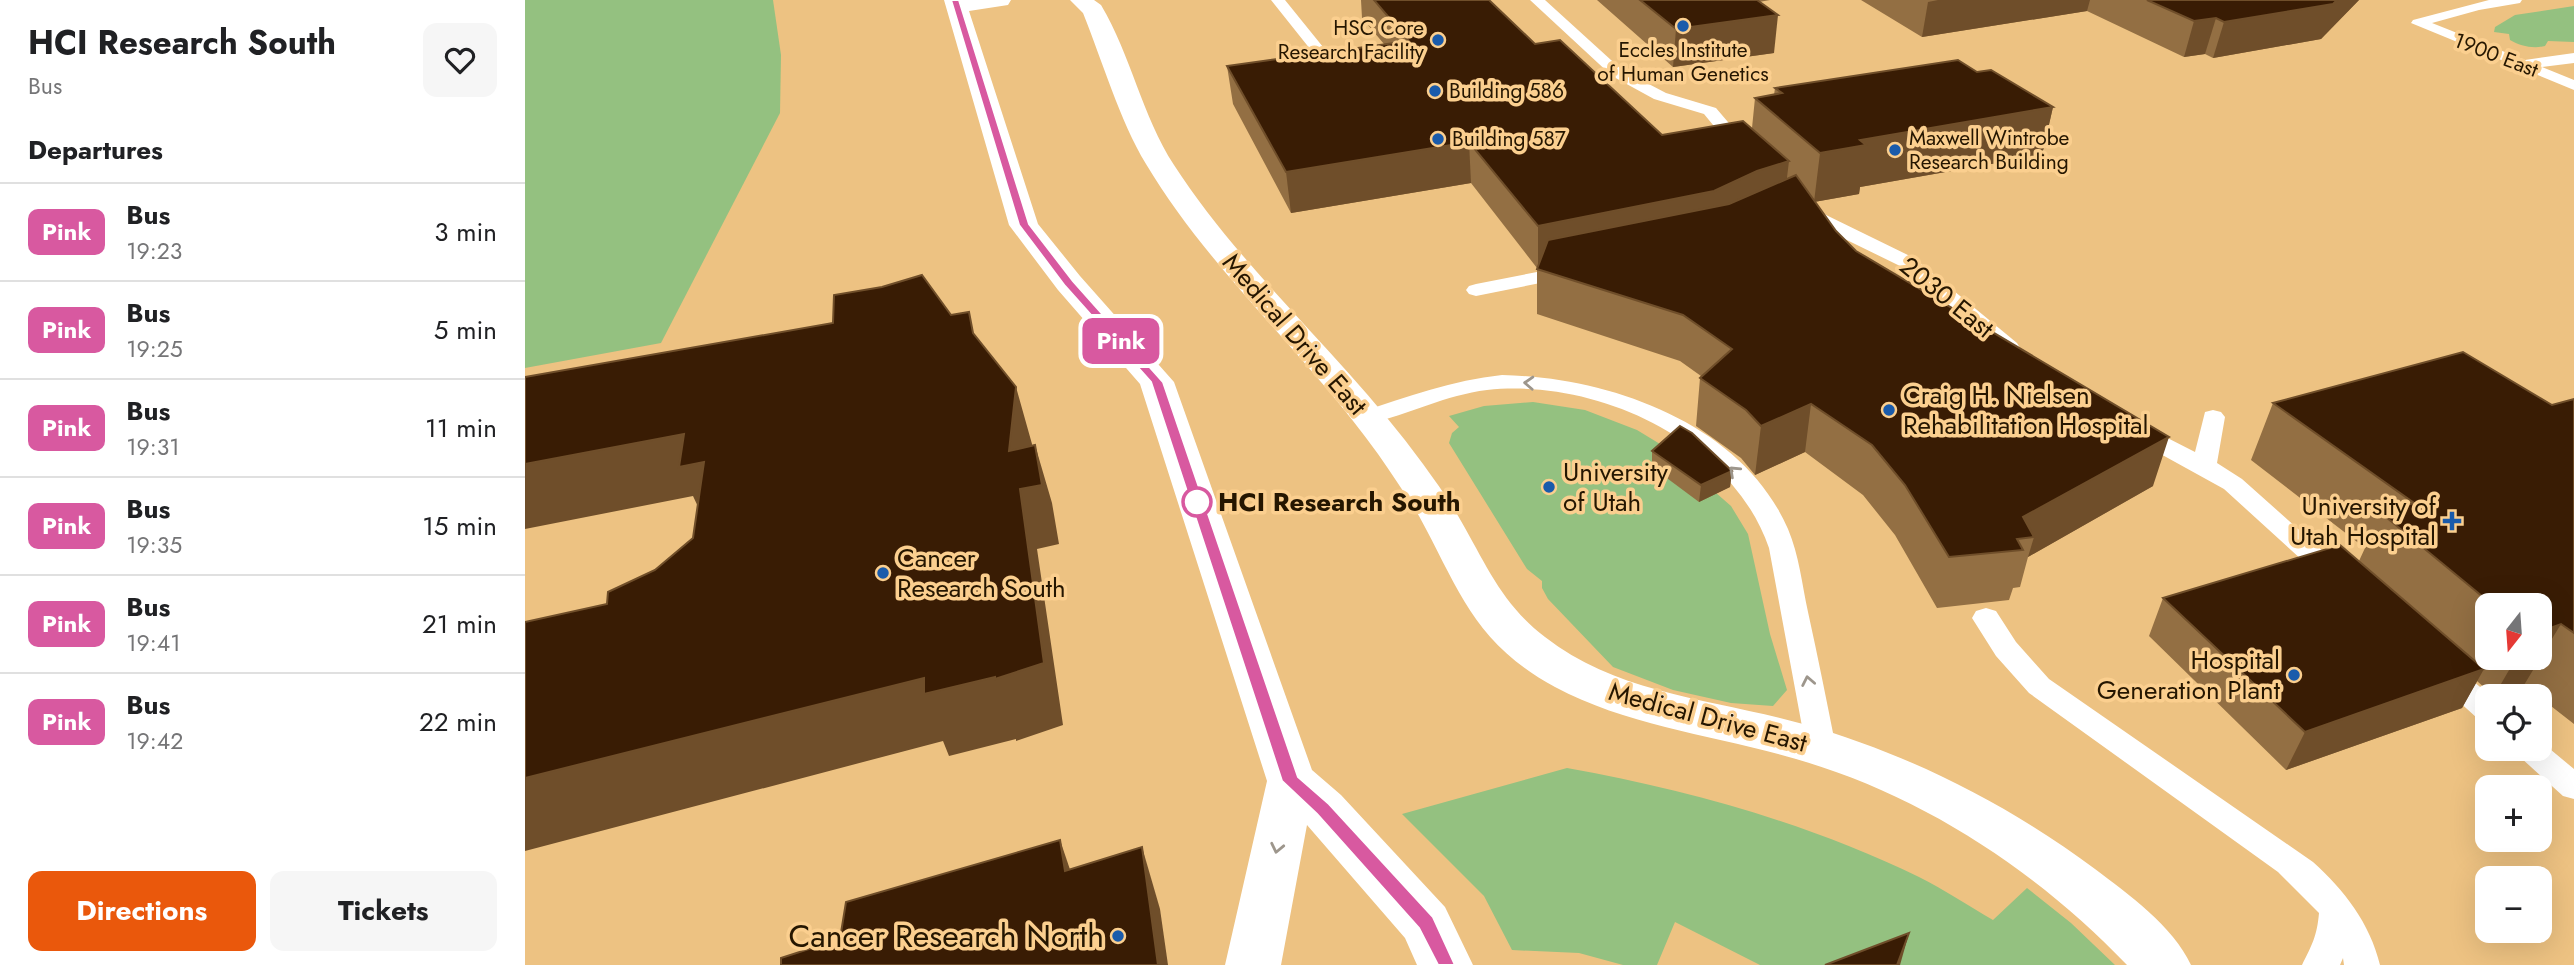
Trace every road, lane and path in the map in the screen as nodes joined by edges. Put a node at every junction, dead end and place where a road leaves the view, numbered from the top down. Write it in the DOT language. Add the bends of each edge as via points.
graph roads {
  1 [pos="1000,0"];
  2 [pos="1081,0"];
  3 [pos="1277,0"];
  4 [pos="1537,0"];
  5 [pos="2515,0"];
  6 [pos="956,3"];
  7 [pos="2574,58"];
  8 [pos="2522,65"];
  9 [pos="1335,71"];
  10 [pos="2574,85"];
  11 [pos="1757,162"];
  12 [pos="1793,203"];
  13 [pos="1581,270"];
  14 [pos="1476,290"];
  15 [pos="2020,358"];
  16 [pos="1369,417"];
  17 [pos="2213,417"];
  18 [pos="2122,424"];
  19 [pos="2204,466"];
  20 [pos="2355,593"];
  21 [pos="1986,618"];
  22 [pos="2426,656"];
  23 [pos="2475,699"];
  24 [pos="1821,748"];
  25 [pos="2544,761"];
  26 [pos="1291,781"];
  27 [pos="2574,788"];
  28 [pos="2336,912"];
  29 [pos="1253,965"];
  30 [pos="1445,965"];
  31 [pos="2163,965"];
  32 [pos="2320,965"];
  33 [pos="2362,965"];
  1 -- 6 [label="street"];
  2 -- 16 [label="street, Medical Drive East" via="1093,10 1161,166 1215,243"];
  3 -- 9 [label="lane"];
  4 -- 11 [label="lane" via="1617,73 1660,96 1710,111"];
  5 -- 8 [label="lane, 1900 East" via="2418,23"];
  6 -- 26 [label="street" via="1024,225 1157,382"];
  7 -- 8 [label="lane"];
  8 -- 10 [label="lane, 1900 East"];
  12 -- 15 [label="lane, 2030 East" via="1907,261"];
  13 -- 14 [label="lane"];
  16 -- 24 [label="street, Medical Drive East" via="1432,506 1489,608 1535,653 1572,676 1645,705"];
  24 -- 16 [label="lane, one-way" via="1773,523 1741,477 1714,454 1637,409 1554,384 1478,384"];
  17 -- 19 [label="lane"];
  18 -- 19 [label="lane"];
  19 -- 20 [label="lane" via="2233,484"];
  21 -- 28 [label="lane" via="2039,686 2290,862 2317,885"];
  22 -- 23 [label="lane"];
  24 -- 31 [label="street, Medical Drive East" via="1906,780 2003,832 2097,901"];
  25 -- 27 [label="lane"];
  26 -- 29 [label="street, one-way"];
  26 -- 30 [label="street" via="1323,809 1426,923"];
  28 -- 32 [label="lane" via="2335,935"];
  28 -- 33 [label="lane" via="2351,933"];
}
